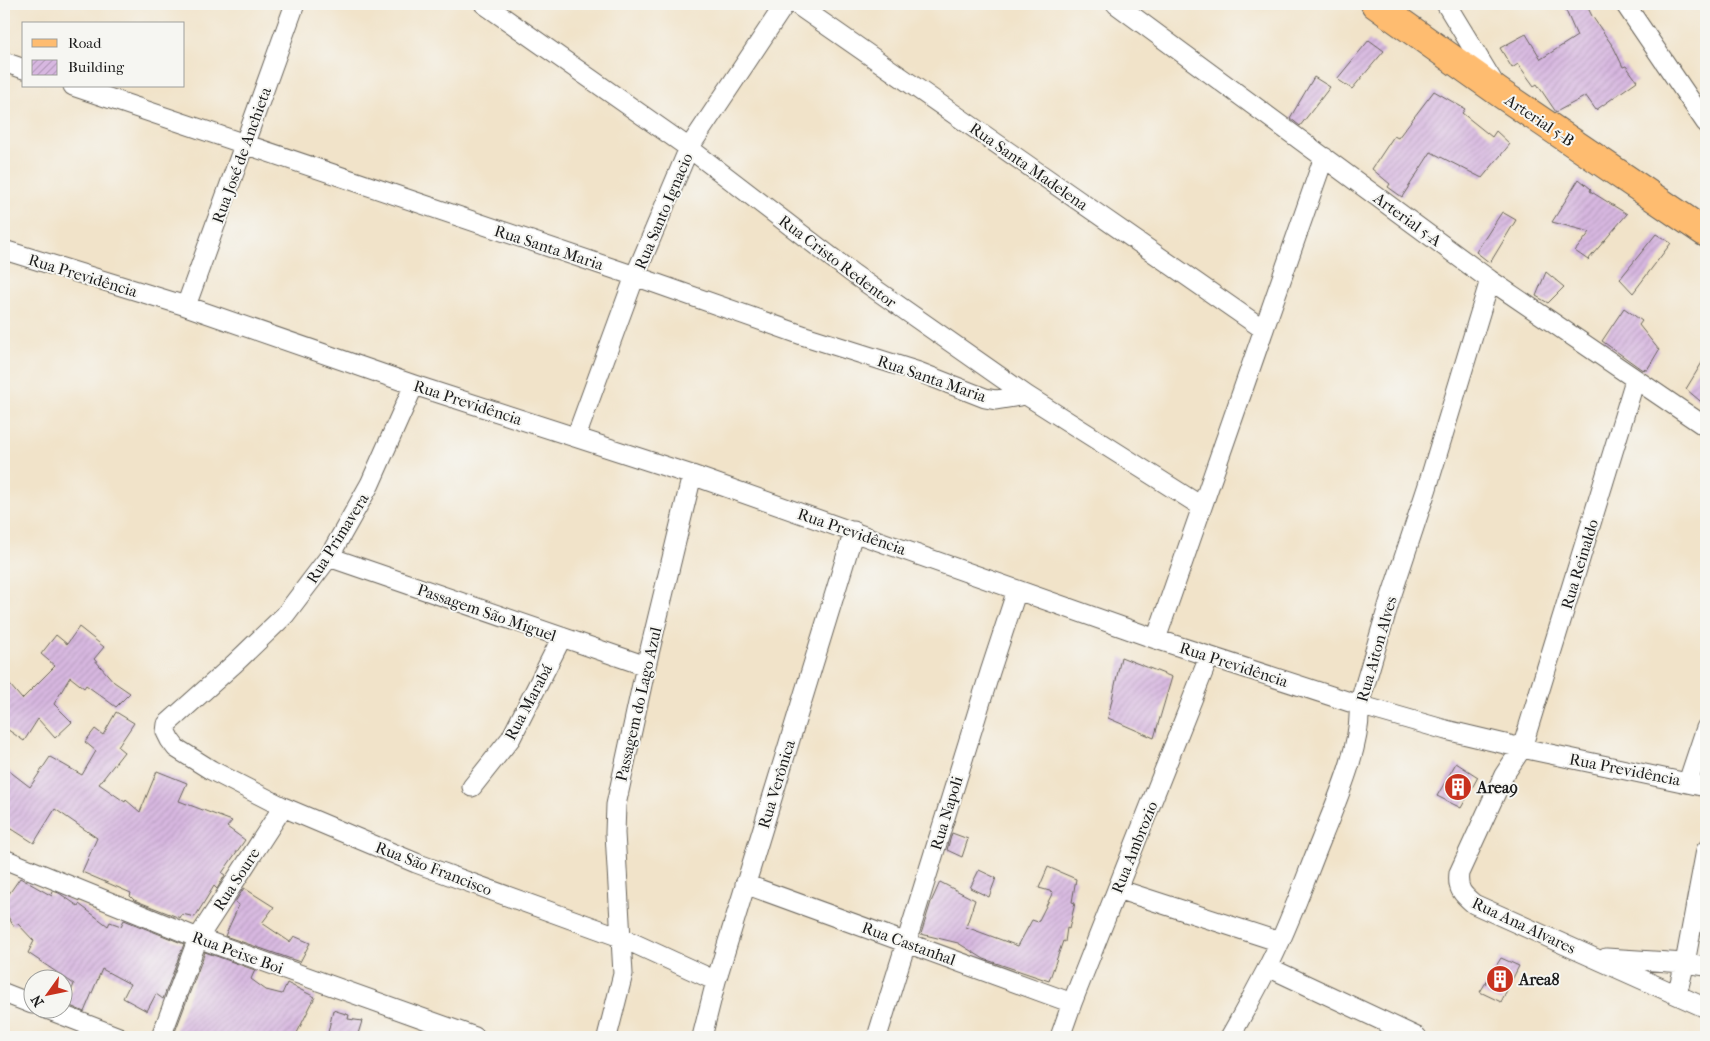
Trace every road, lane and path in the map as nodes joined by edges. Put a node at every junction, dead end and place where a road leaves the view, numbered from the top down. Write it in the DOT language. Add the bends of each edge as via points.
graph roads {
  1 [pos="295,4"];
  2 [pos="484,4"];
  3 [pos="785,4"];
  4 [pos="796,4"];
  5 [pos="1116,4"];
  6 [pos="1375,4"];
  7 [pos="1446,4"];
  8 [pos="1625,4"];
  9 [pos="4,62"];
  10 [pos="22,68"];
  11 [pos="79,88"];
  12 [pos="1500,93"];
  13 [pos="1706,123"];
  14 [pos="245,145"];
  15 [pos="689,148"];
  16 [pos="1324,157"];
  17 [pos="1706,233"];
  18 [pos="4,250"];
  19 [pos="635,276"];
  20 [pos="1490,280"];
  21 [pos="186,306"];
  22 [pos="1263,328"];
  23 [pos="1635,380"];
  24 [pos="414,385"];
  25 [pos="1026,395"];
  26 [pos="1706,427"];
  27 [pos="576,437"];
  28 [pos="692,475"];
  29 [pos="1201,506"];
  30 [pos="854,531"];
  31 [pos="328,557"];
  32 [pos="1018,590"];
  33 [pos="562,638"];
  34 [pos="1156,639"];
  35 [pos="1209,657"];
  36 [pos="646,666"];
  37 [pos="1359,705"];
  38 [pos="1706,728"];
  39 [pos="166,732"];
  40 [pos="1522,748"];
  41 [pos="1688,782"];
  42 [pos="472,787"];
  43 [pos="1706,787"];
  44 [pos="283,807"];
  45 [pos="1706,850"];
  46 [pos="4,859"];
  47 [pos="746,884"];
  48 [pos="1117,889"];
  49 [pos="620,937"];
  50 [pos="198,938"];
  51 [pos="906,942"];
  52 [pos="1280,942"];
  53 [pos="1594,958"];
  54 [pos="1685,963"];
  55 [pos="1268,966"];
  56 [pos="1706,966"];
  57 [pos="716,981"];
  58 [pos="4,993"];
  59 [pos="1677,994"];
  60 [pos="22,1000"];
  61 [pos="1072,1003"];
  62 [pos="1706,1008"];
  63 [pos="70,1018"];
  64 [pos="119,1037"];
  65 [pos="161,1037"];
  66 [pos="475,1037"];
  67 [pos="607,1037"];
  68 [pos="702,1037"];
  69 [pos="877,1037"];
  70 [pos="1060,1037"];
  71 [pos="1230,1037"];
  72 [pos="1417,1037"];
  1 -- 14 [label="street, Rua José de Anchieta"];
  2 -- 15 [label="street, Rua Cristo Redentor"];
  3 -- 15 [label="street, Rua Santo Ignacio"];
  4 -- 22 [label="street, Rua Santa Madelena"];
  5 -- 16 [label="street, Arterial 5-A"];
  6 -- 12 [label="main road, Arterial 5-B"];
  7 -- 12 [label="street"];
  8 -- 13 [label="street"];
  9 -- 10 [label="street"];
  11 -- 14 [label="street, Rua Santa Maria"];
  12 -- 17 [label="main road, Arterial 5-B"];
  14 -- 19 [label="street, Rua Santa Maria"];
  14 -- 21 [label="street, Rua José de Anchieta"];
  15 -- 19 [label="street, Rua Santo Ignacio"];
  15 -- 25 [label="street, Rua Cristo Redentor" via="852,273"];
  16 -- 20 [label="street, Arterial 5-A"];
  16 -- 22 [label="street"];
  18 -- 21 [label="street, Rua Previdência"];
  19 -- 25 [label="street, Rua Santa Maria" via="985,398 996,400"];
  19 -- 27 [label="street, Rua Santo Ignacio"];
  20 -- 23 [label="street, Arterial 5-A"];
  20 -- 37 [label="street, Rua Aiton Alves"];
  21 -- 24 [label="street, Rua Previdência"];
  22 -- 29 [label="street"];
  23 -- 26 [label="street, Arterial 5-A"];
  23 -- 40 [label="street, Rua Reinaldo"];
  24 -- 27 [label="street, Rua Previdência"];
  24 -- 31 [label="street, Rua Primavera" via="370,484"];
  25 -- 29 [label="street, Rua Cristo Redentor"];
  27 -- 28 [label="street, Rua Previdência"];
  28 -- 30 [label="street, Rua Previdência"];
  28 -- 36 [label="street, Passagem do Lago Azul"];
  29 -- 34 [label="street"];
  30 -- 32 [label="street, Rua Previdência"];
  30 -- 47 [label="street, Rua Verônica"];
  31 -- 33 [label="street, Passagem São Miguel"];
  31 -- 39 [label="street, Rua Primavera" via="285,615 174,716 167,724"];
  32 -- 34 [label="street, Rua Previdência"];
  32 -- 51 [label="street, Rua Napoli"];
  33 -- 36 [label="street, Passagem São Miguel"];
  33 -- 42 [label="street, Rua Marabá" via="511,738"];
  34 -- 35 [label="street, Rua Previdência"];
  35 -- 37 [label="street, Rua Previdência"];
  35 -- 48 [label="street, Rua Ambrozio"];
  36 -- 49 [label="street, Passagem do Lago Azul" via="616,805"];
  37 -- 40 [label="street, Rua Previdência"];
  37 -- 52 [label="street, Rua Aiton Alves" via="1356,744"];
  38 -- 41 [label="street"];
  39 -- 44 [label="street, Rua São Francisco" via="176,748"];
  40 -- 41 [label="street, Rua Previdência"];
  40 -- 53 [label="street, Rua Ana Alvares" via="1504,774 1460,873 1460,888 1474,904"];
  41 -- 43 [label="street, Rua Previdência"];
  44 -- 49 [label="street, Rua São Francisco" via="416,863"];
  44 -- 50 [label="street, Rua Soure"];
  45 -- 54 [label="street"];
  46 -- 50 [label="street, Rua Peixe Boi"];
  47 -- 51 [label="street, Rua Castanhal"];
  47 -- 57 [label="street, Rua Verônica"];
  48 -- 52 [label="street"];
  48 -- 61 [label="street, Rua Ambrozio"];
  49 -- 57 [label="street, Rua São Francisco"];
  49 -- 67 [label="street" via="623,974"];
  50 -- 65 [label="street, Rua Soure"];
  50 -- 66 [label="street, Rua Peixe Boi"];
  51 -- 61 [label="street, Rua Castanhal"];
  51 -- 69 [label="street, Rua Napoli"];
  52 -- 55 [label="street, Rua Aiton Alves"];
  53 -- 54 [label="street"];
  53 -- 59 [label="street, Rua Ana Alvares"];
  54 -- 56 [label="street"];
  54 -- 59 [label="street"];
  55 -- 71 [label="street, Rua Aiton Alves"];
  55 -- 72 [label="street"];
  57 -- 68 [label="street, Rua Verônica"];
  58 -- 60 [label="street"];
  59 -- 62 [label="street, Rua Ana Alvares"];
  61 -- 70 [label="street, Rua Ambrozio"];
  63 -- 64 [label="street"];
}
